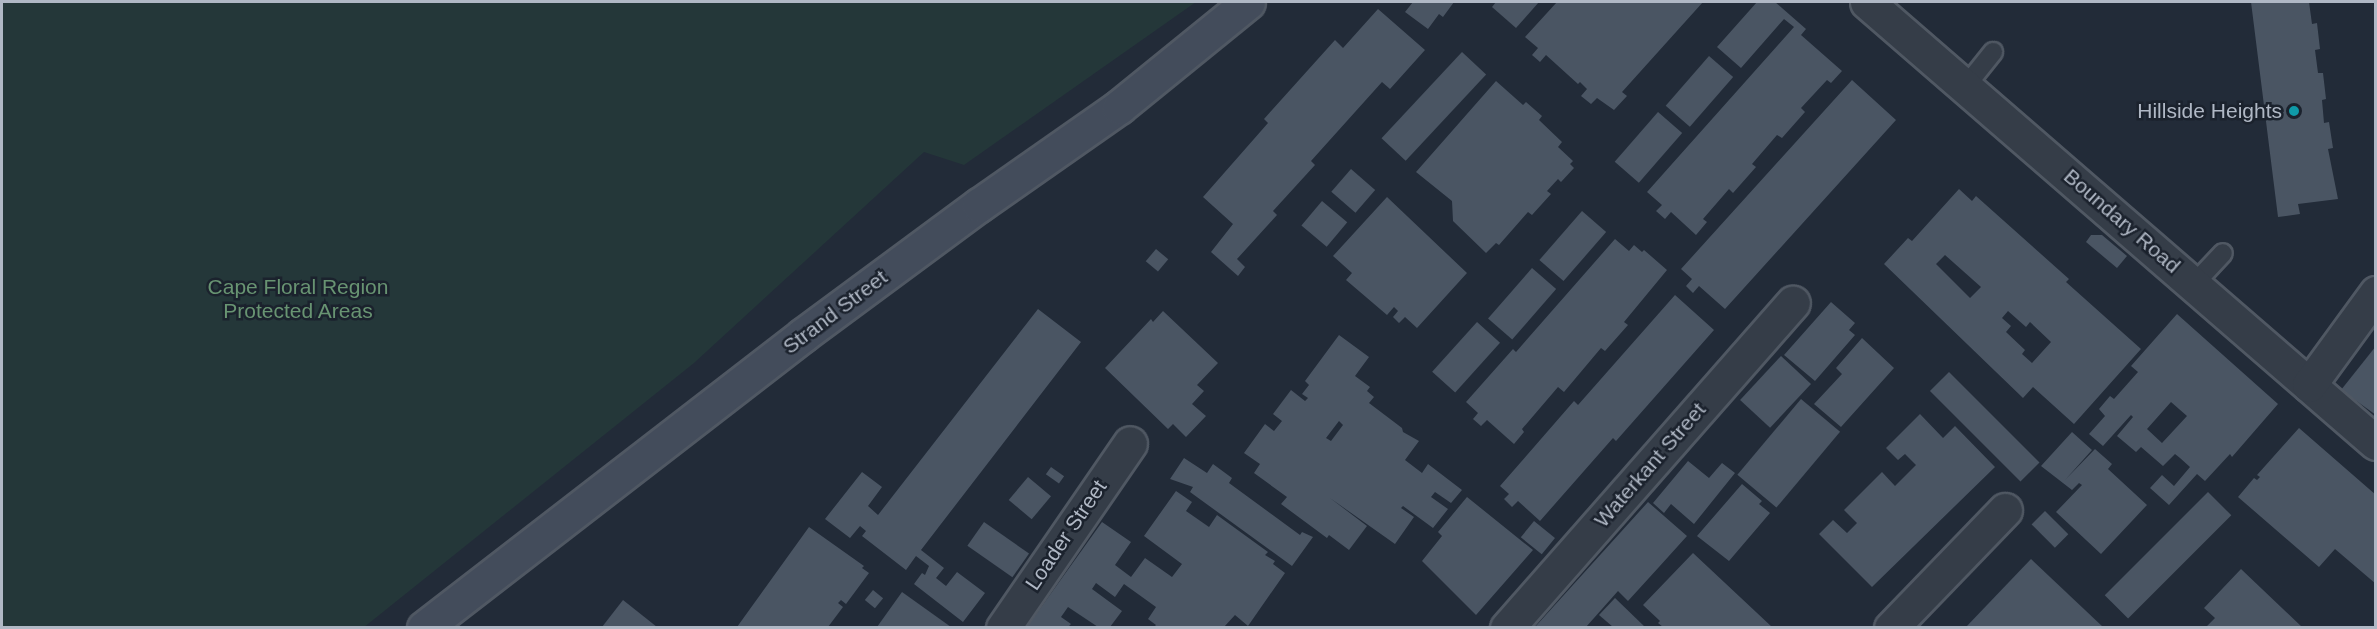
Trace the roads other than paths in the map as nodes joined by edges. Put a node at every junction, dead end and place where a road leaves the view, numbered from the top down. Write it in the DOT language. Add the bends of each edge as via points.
graph roads {
  1 [pos="1248,2"];
  2 [pos="1867,2"];
  3 [pos="1994,52"];
  4 [pos="1965,87"];
  5 [pos="2223,253"];
  6 [pos="2194,284"];
  7 [pos="2376,293"];
  8 [pos="1793,303"];
  9 [pos="2309,385"];
  10 [pos="1130,443"];
  11 [pos="2376,443"];
  12 [pos="2005,510"];
  13 [pos="424,627"];
  14 [pos="1003,627"];
  15 [pos="1507,627"];
  16 [pos="1891,627"];
  1 -- 13 [label="street, Strand Street" via="1119,107 802,335"];
  2 -- 4 [label="street, Boundary Road"];
  3 -- 4 [label="lane"];
  4 -- 6 [label="street, Boundary Road"];
  5 -- 6 [label="lane"];
  6 -- 9 [label="street, Boundary Road"];
  7 -- 9 [label="street"];
  8 -- 15 [label="street, Waterkant Street"];
  9 -- 11 [label="street, Boundary Road"];
  10 -- 14 [label="street, Loader Street"];
  12 -- 16 [label="street"];
}
